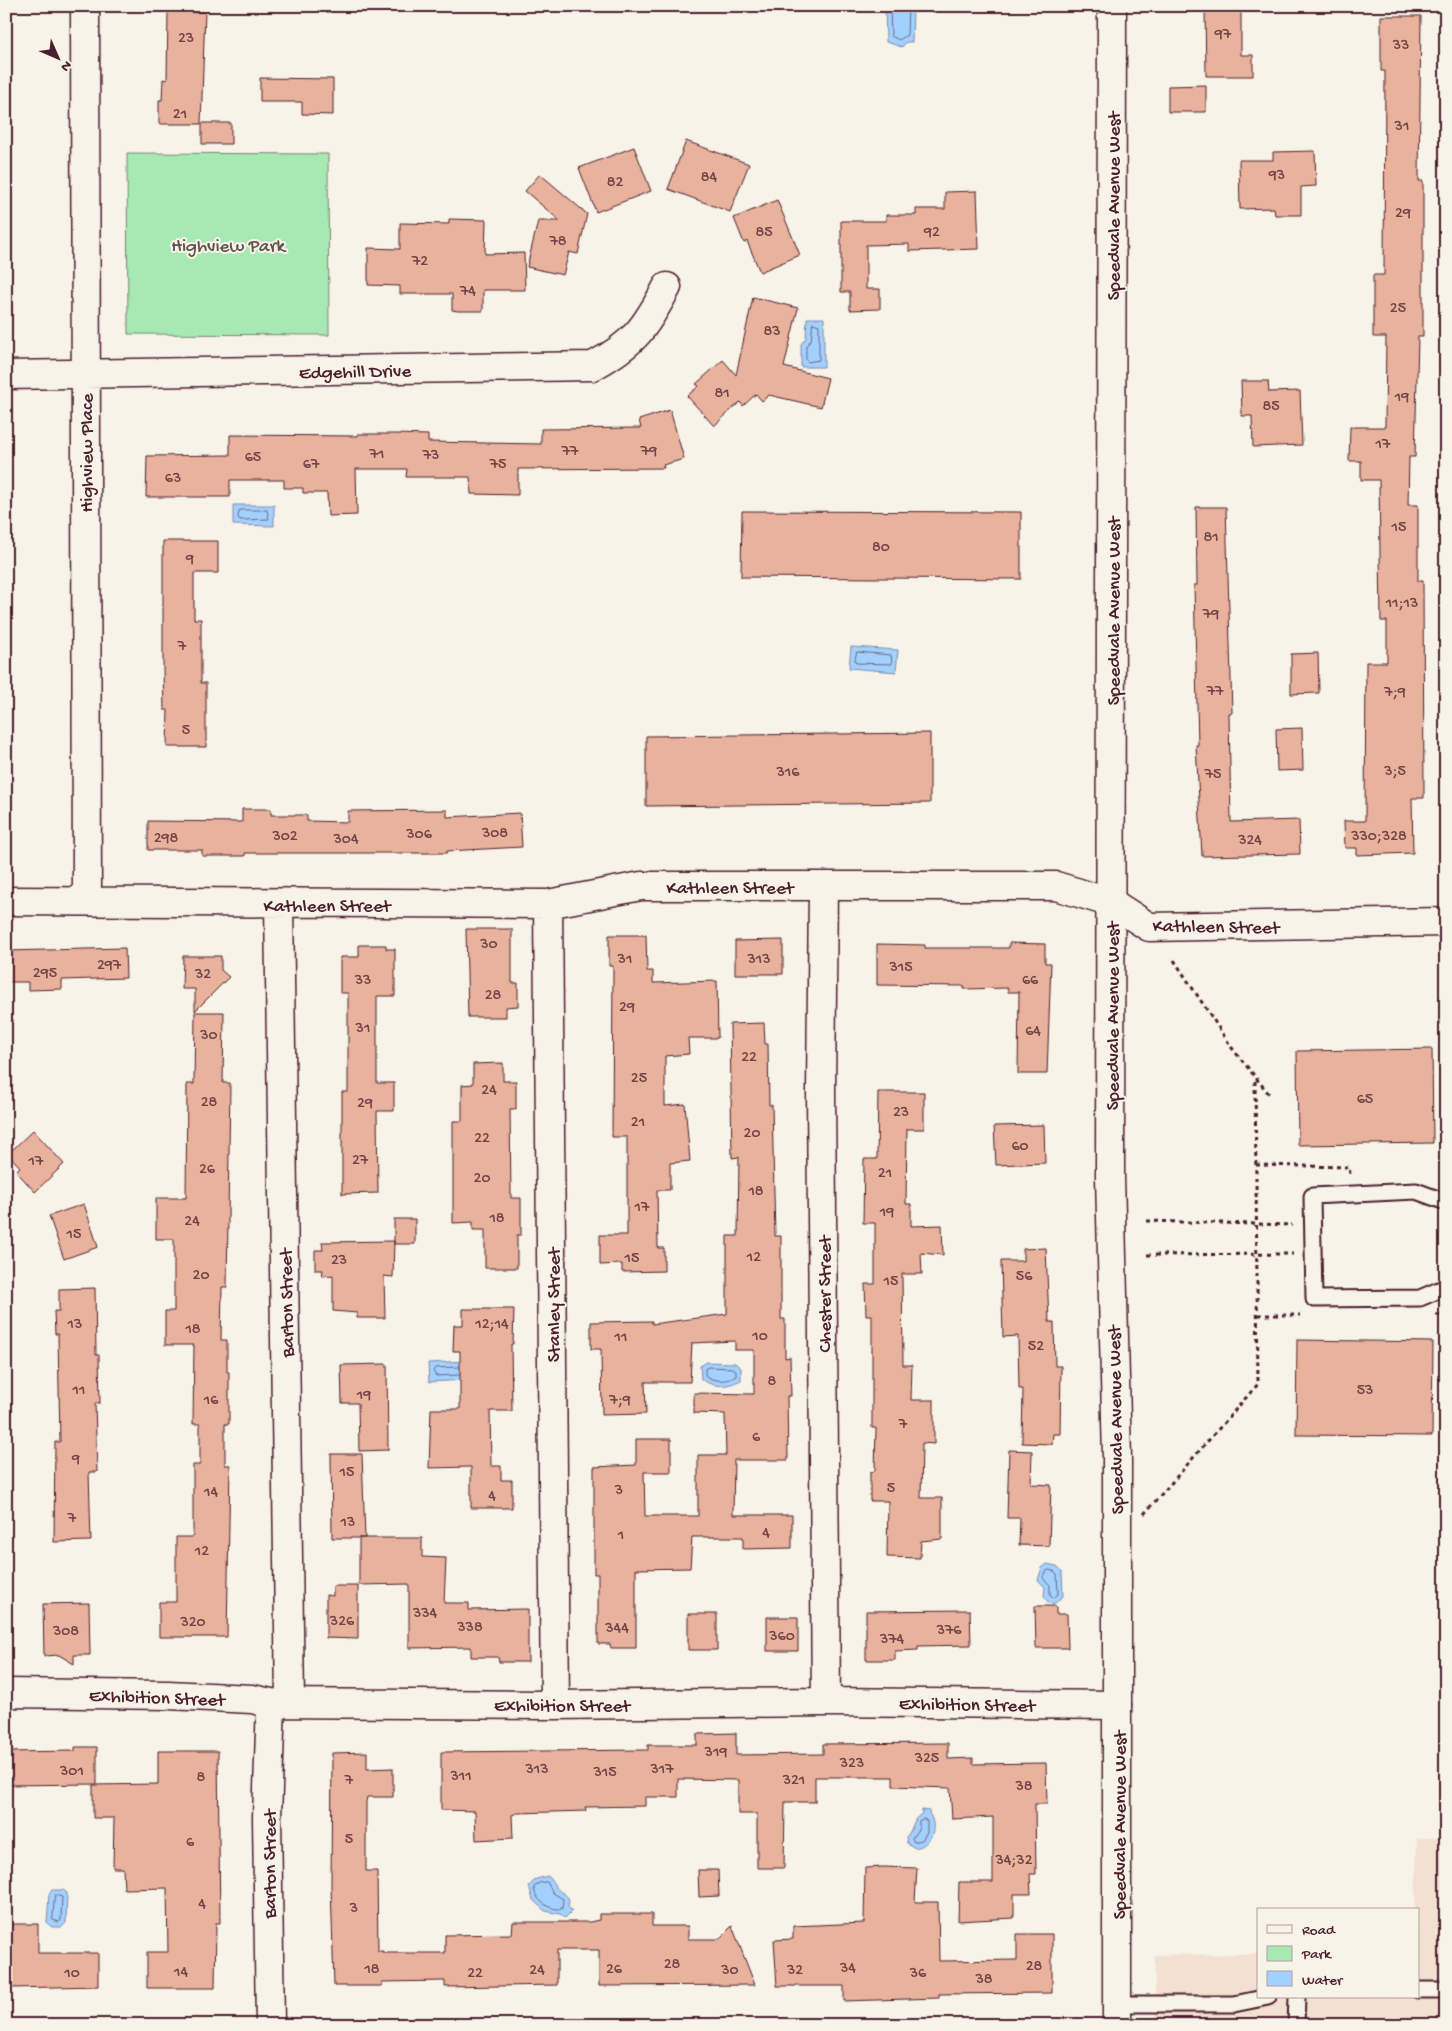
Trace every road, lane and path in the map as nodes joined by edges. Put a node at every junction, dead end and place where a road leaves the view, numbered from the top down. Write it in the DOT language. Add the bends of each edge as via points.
graph roads {
  1 [pos="85,6"];
  2 [pos="1112,6"];
  3 [pos="667,287"];
  4 [pos="6,375"];
  5 [pos="84,375"];
  6 [pos="823,886"];
  7 [pos="6,900"];
  8 [pos="87,900"];
  9 [pos="1112,903"];
  10 [pos="279,904"];
  11 [pos="548,904"];
  12 [pos="1446,922"];
  13 [pos="1174,960"];
  14 [pos="1255,1077"];
  15 [pos="1269,1094"];
  16 [pos="1256,1165"];
  17 [pos="1353,1194"];
  18 [pos="1446,1202"];
  19 [pos="1147,1221"];
  20 [pos="1256,1224"];
  21 [pos="1313,1225"];
  22 [pos="1257,1253"];
  23 [pos="1314,1253"];
  24 [pos="1147,1255"];
  25 [pos="1446,1287"];
  26 [pos="1117,1546"];
  27 [pos="6,1693"];
  28 [pos="826,1702"];
  29 [pos="281,1703"];
  30 [pos="1117,1704"];
  31 [pos="555,1705"];
  32 [pos="1420,1990"];
  33 [pos="1446,1990"];
  34 [pos="1263,1998"];
  35 [pos="1296,1998"];
  36 [pos="1117,2014"];
  37 [pos="270,2025"];
  38 [pos="1296,2025"];
  1 -- 5 [label="street, Highview Place"];
  2 -- 9 [label="street, Speedvale Avenue West"];
  3 -- 5 [label="street, Edgehill Drive" via="647,323 620,351 593,366"];
  4 -- 5 [label="street, Edgehill Drive"];
  5 -- 8 [label="street, Highview Place"];
  6 -- 9 [label="street, Kathleen Street" via="1056,886"];
  6 -- 11 [label="street, Kathleen Street" via="641,886"];
  6 -- 28 [label="street, Chester Street"];
  7 -- 8 [label="street, Kathleen Street"];
  8 -- 10 [label="street, Kathleen Street"];
  9 -- 12 [label="street, Kathleen Street" via="1149,928"];
  9 -- 26 [label="street, Speedvale Avenue West" via="1110,1176"];
  10 -- 11 [label="street, Kathleen Street"];
  10 -- 29 [label="street, Barton Street"];
  11 -- 31 [label="street, Stanley Street"];
  13 -- 14 [label="path"];
  14 -- 15 [label="path"];
  14 -- 16 [label="path"];
  16 -- 17 [label="path" via="1349,1167"];
  16 -- 20 [label="path"];
  17 -- 18 [label="lane" via="1416,1191"];
  17 -- 21 [label="lane" via="1312,1196"];
  19 -- 20 [label="path"];
  20 -- 21 [label="path"];
  20 -- 22 [label="path"];
  21 -- 23 [label="lane"];
  22 -- 23 [label="path"];
  22 -- 24 [label="path"];
  22 -- 26 [label="path" via="1258,1384"];
  23 -- 25 [label="lane" via="1314,1299 1420,1298"];
  26 -- 30 [label="street, Speedvale Avenue West"];
  27 -- 29 [label="street, Exhibition Street" via="168,1695"];
  28 -- 30 [label="street, Exhibition Street"];
  28 -- 31 [label="street, Exhibition Street"];
  29 -- 31 [label="street, Exhibition Street"];
  29 -- 37 [label="street, Barton Street" via="268,1817"];
  30 -- 36 [label="street, Speedvale Avenue West"];
  32 -- 33 [label="lane"];
  34 -- 36 [label="lane" via="1234,2004"];
  35 -- 38 [label="lane"];
}
